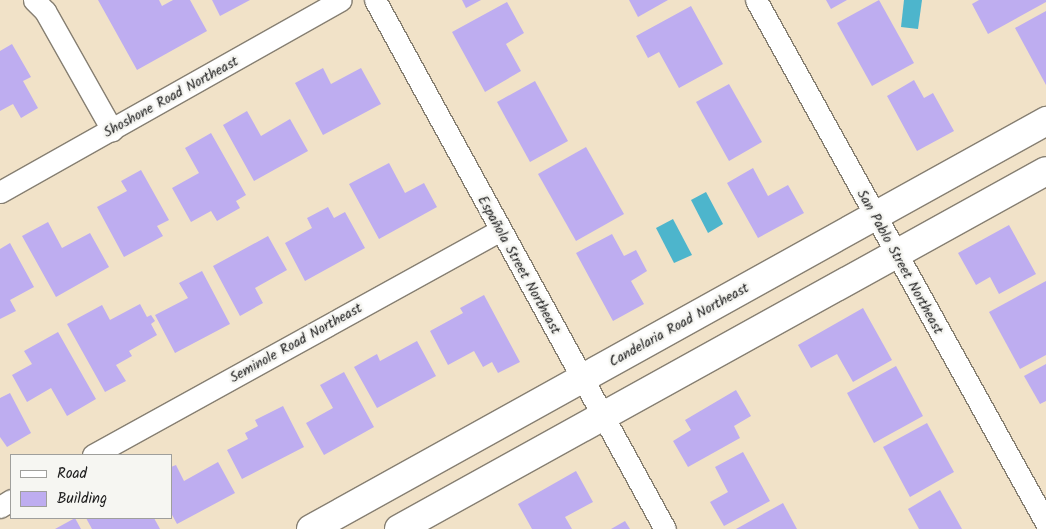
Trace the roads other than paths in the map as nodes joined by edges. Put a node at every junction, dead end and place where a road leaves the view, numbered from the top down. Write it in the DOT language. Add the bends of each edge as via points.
graph roads {
  1 [pos="34,0"];
  2 [pos="342,0"];
  3 [pos="375,0"];
  4 [pos="756,0"];
  5 [pos="1046,121"];
  6 [pos="112,130"];
  7 [pos="1046,171"];
  8 [pos="0,192"];
  9 [pos="874,216"];
  10 [pos="500,230"];
  11 [pos="896,254"];
  12 [pos="582,379"];
  13 [pos="602,416"];
  14 [pos="95,454"];
  15 [pos="1046,524"];
  16 [pos="312,529"];
  17 [pos="399,529"];
  18 [pos="664,529"];
  1 -- 6 [label="street" via="45,11"];
  2 -- 6 [label="street, Shoshone Road Northeast"];
  3 -- 10 [label="street, Española Street Northeast"];
  4 -- 9 [label="street, San Pablo Street Northeast"];
  5 -- 9 [label="main road, Candelaria Road Northeast"];
  6 -- 8 [label="street, Shoshone Road Northeast"];
  7 -- 11 [label="main road"];
  9 -- 11 [label="street, San Pablo Street Northeast"];
  9 -- 12 [label="main road, Candelaria Road Northeast"];
  10 -- 12 [label="street, Española Street Northeast"];
  10 -- 14 [label="street, Seminole Road Northeast"];
  11 -- 13 [label="main road"];
  11 -- 15 [label="street, San Pablo Street Northeast"];
  12 -- 13 [label="street, Española Street Northeast"];
  12 -- 16 [label="main road, Candelaria Road Northeast"];
  13 -- 17 [label="main road"];
  13 -- 18 [label="street, Española Street Northeast"];
}
